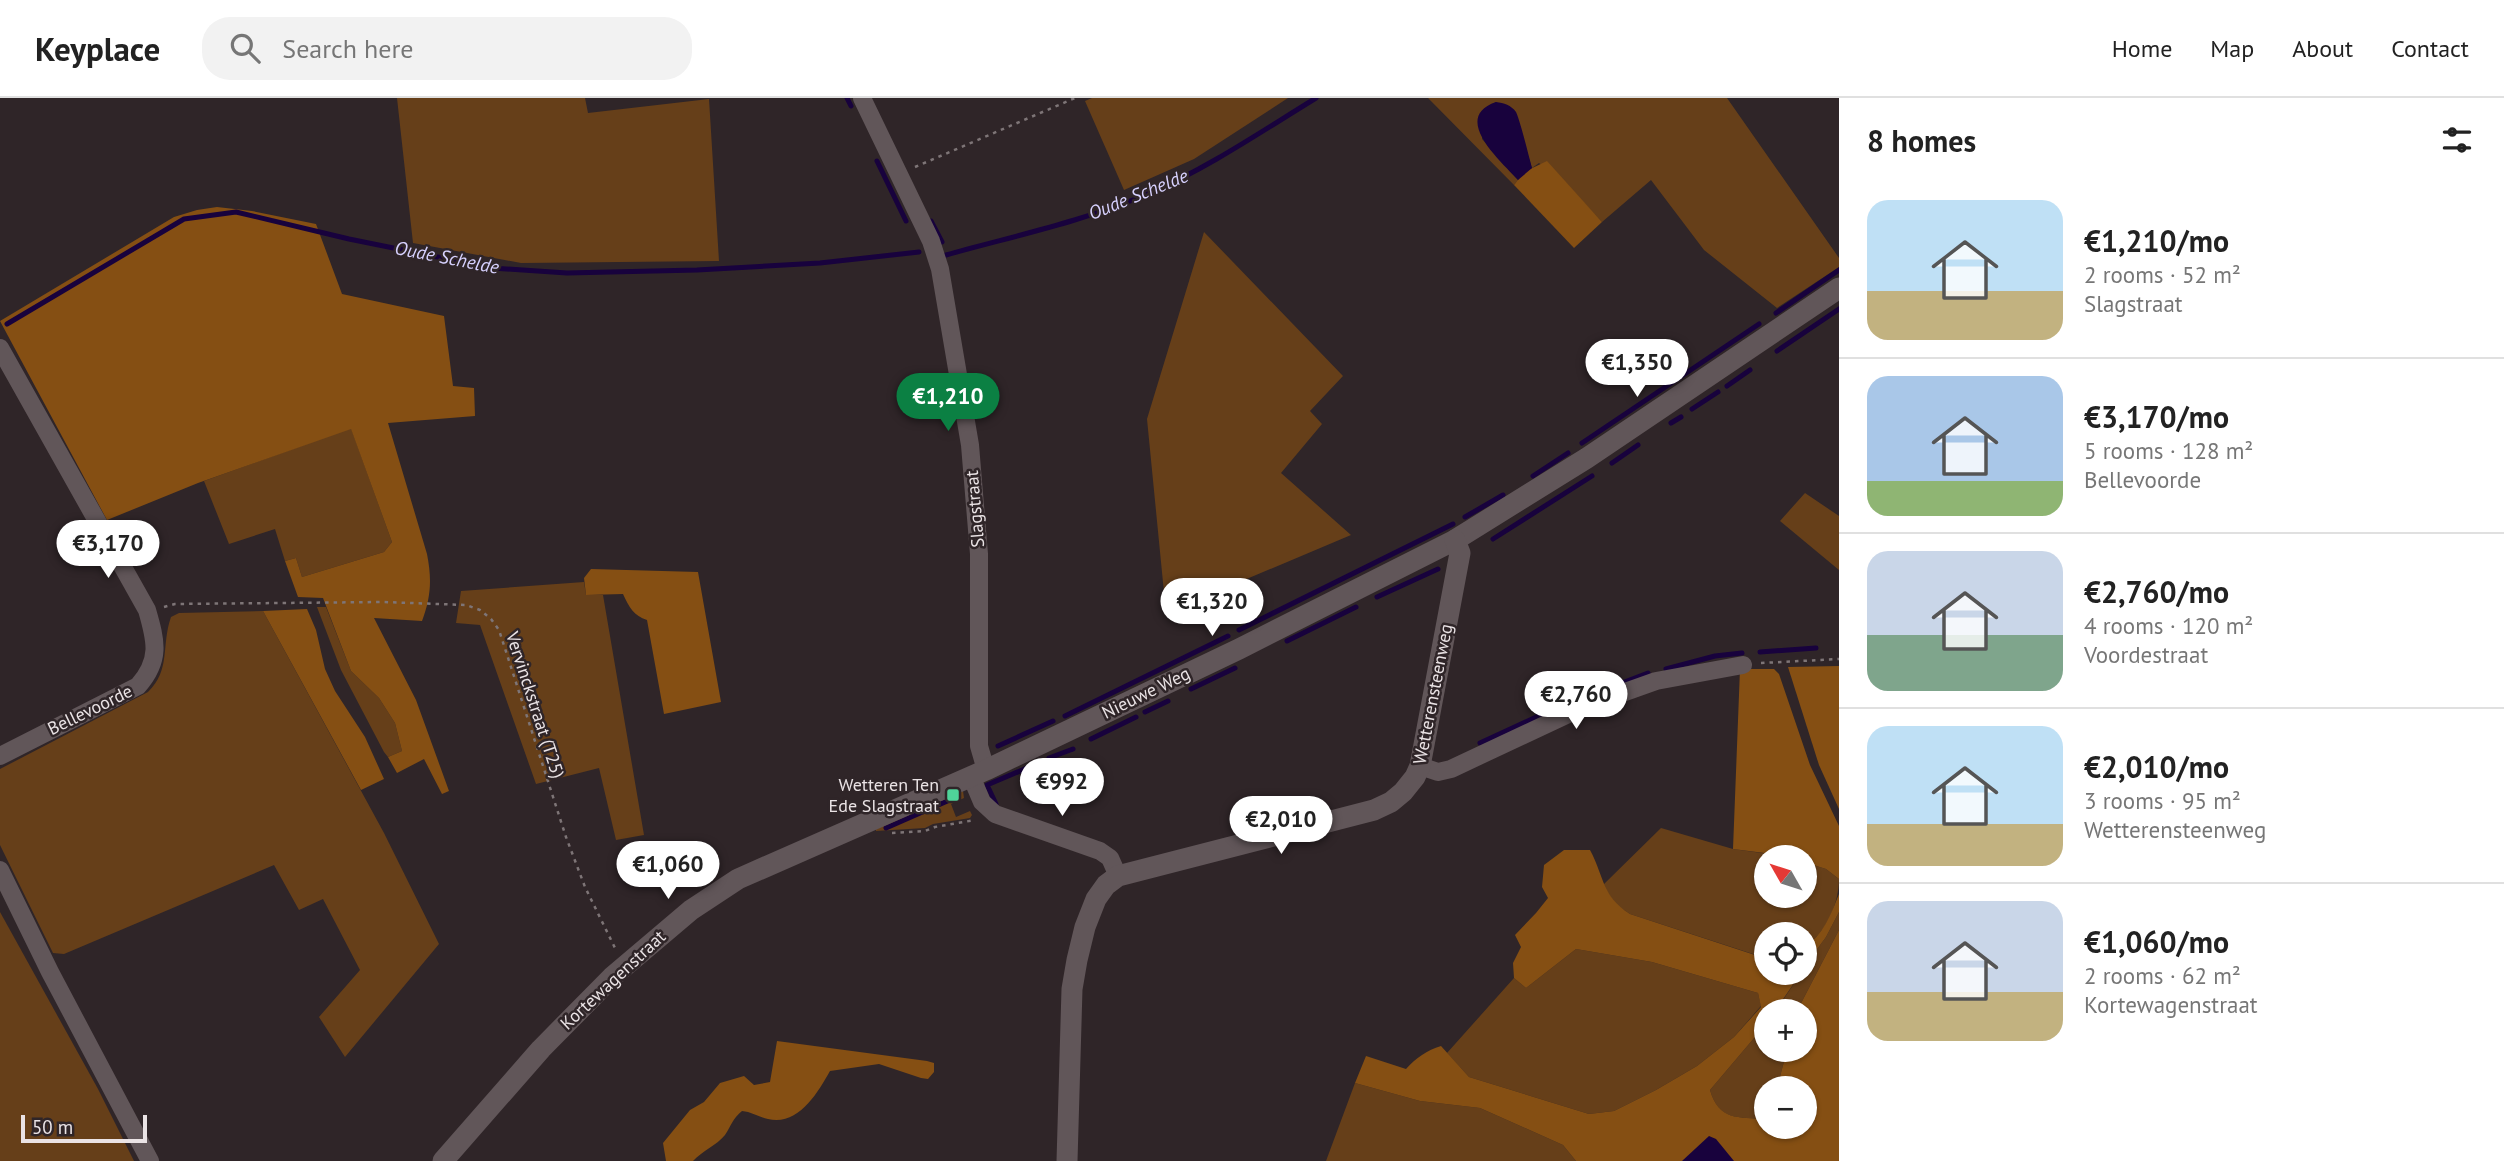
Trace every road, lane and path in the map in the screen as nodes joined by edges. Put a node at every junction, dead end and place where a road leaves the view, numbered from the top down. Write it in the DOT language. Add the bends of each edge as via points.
graph roads {
  1 [pos="862,98"];
  2 [pos="1075,98"];
  3 [pos="899,174"];
  4 [pos="1839,289"];
  5 [pos="0,348"];
  6 [pos="1455,540"];
  7 [pos="147,610"];
  8 [pos="1839,659"];
  9 [pos="1743,665"];
  10 [pos="0,756"];
  11 [pos="1420,766"];
  12 [pos="978,773"];
  13 [pos="993,812"];
  14 [pos="864,823"];
  15 [pos="0,870"];
  16 [pos="1118,876"];
  17 [pos="627,963"];
  18 [pos="150,1161"];
  19 [pos="443,1161"];
  20 [pos="1067,1161"];
  1 -- 3 [label="street, Slagstraat"];
  2 -- 3 [label="path"];
  3 -- 12 [label="street, Slagstraat" via="940,269 970,445 979,554"];
  4 -- 6 [label="street" via="1587,458"];
  5 -- 7 [label="street, Bellevoorde"];
  6 -- 11 [label="street, Wetterensteenweg" via="1460,553"];
  6 -- 12 [label="street, Nieuwe Weg"];
  7 -- 10 [label="street, Bellevoorde" via="155,649 148,676 138,687"];
  7 -- 17 [label="path, Vervinckstraat (T25)" via="175,604 383,602 466,605 480,610 499,630 566,838 609,937"];
  8 -- 9 [label="path"];
  9 -- 11 [label="street" via="1656,681 1583,707 1451,769 1438,772"];
  11 -- 16 [label="street, Wetterensteenweg" via="1403,792 1374,810"];
  12 -- 13 [label="street" via="982,802"];
  12 -- 14 [label="street, Kortewagenstraat"];
  13 -- 14 [label="path" via="925,831 876,833"];
  13 -- 16 [label="street" via="1100,851 1110,858"];
  14 -- 17 [label="street, Kortewagenstraat" via="738,879 691,910"];
  15 -- 18 [label="street"];
  16 -- 20 [label="street" via="1096,899 1077,960 1072,989"];
  17 -- 19 [label="street, Kortewagenstraat" via="541,1049"];
}
